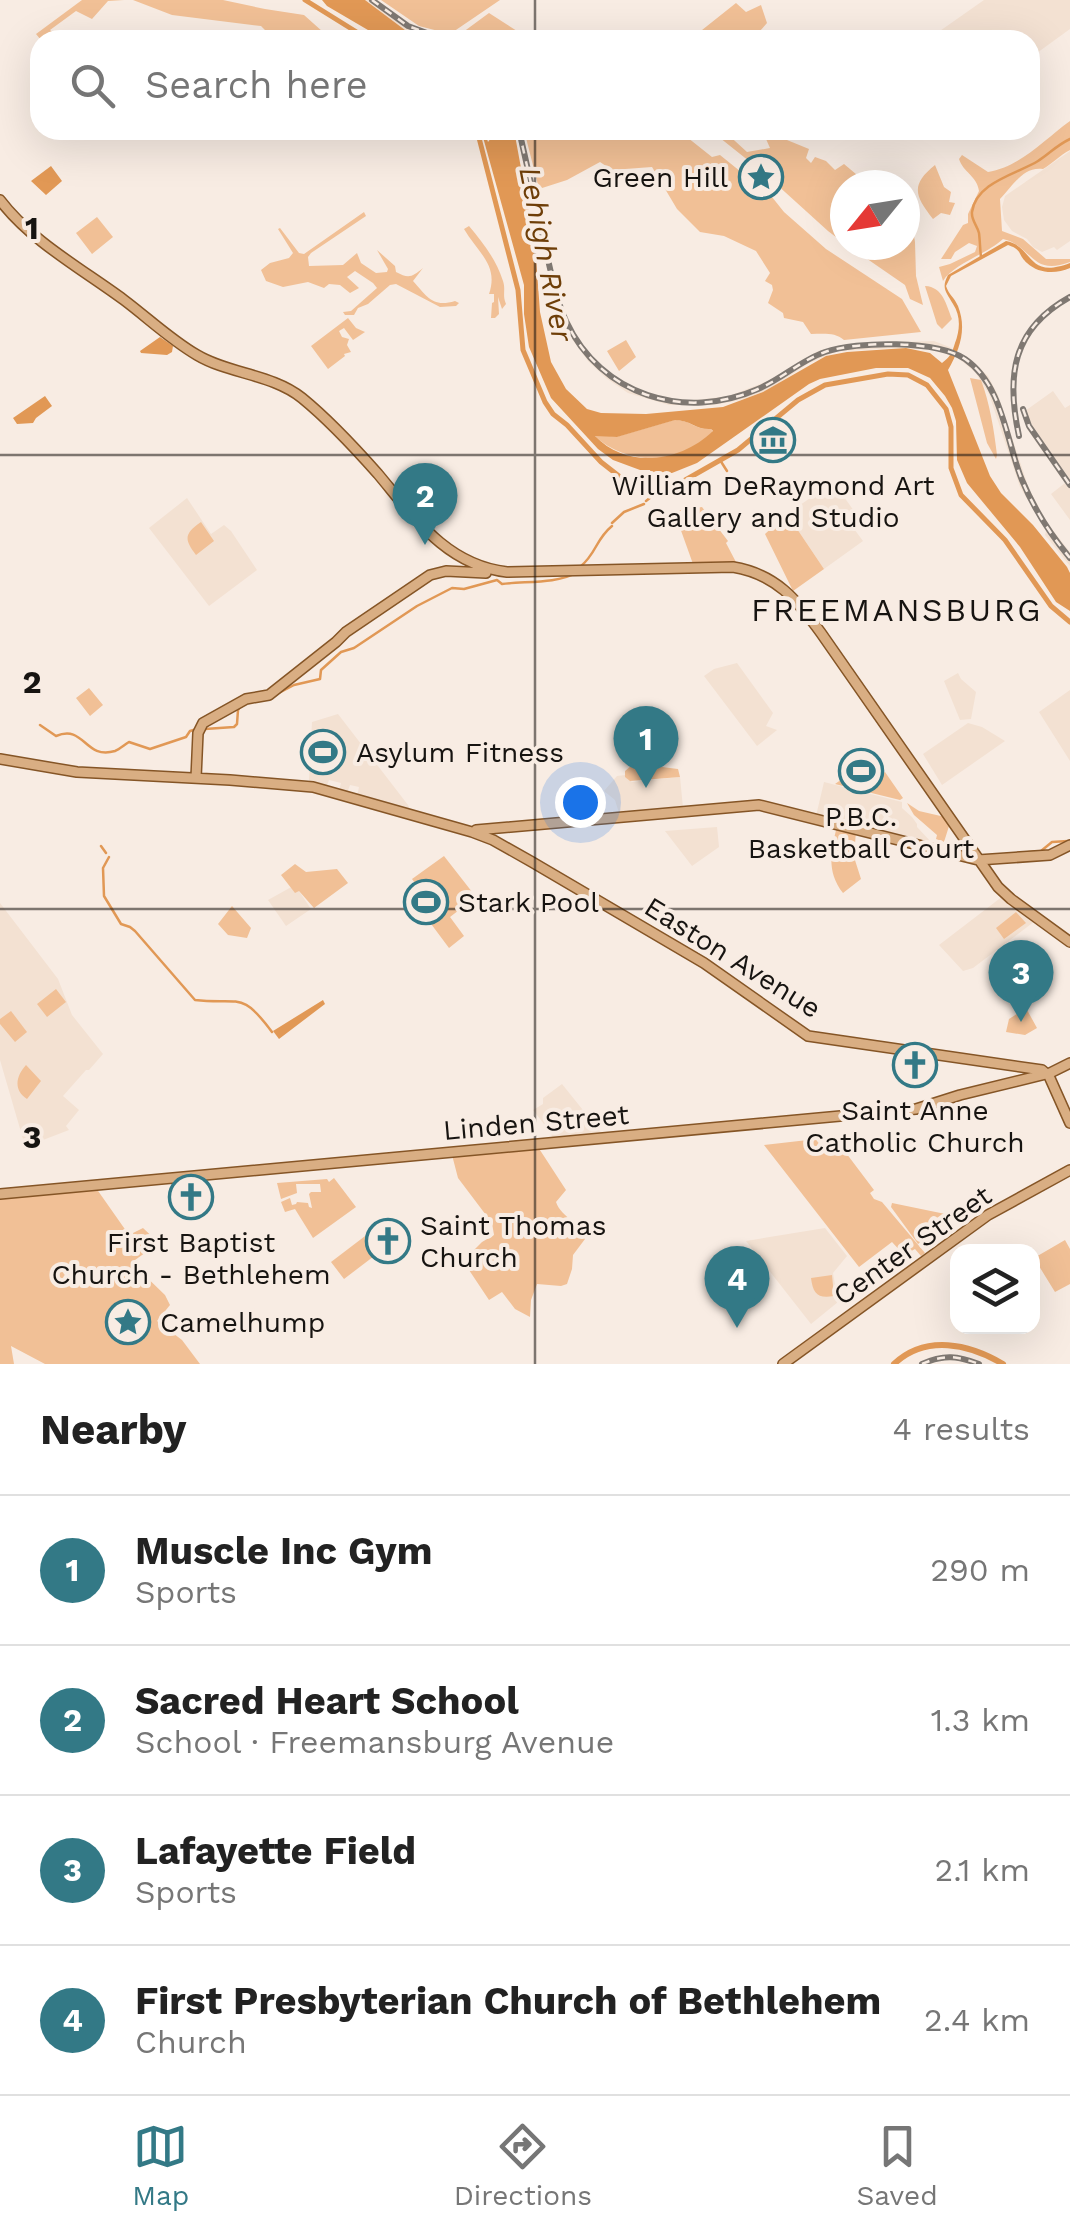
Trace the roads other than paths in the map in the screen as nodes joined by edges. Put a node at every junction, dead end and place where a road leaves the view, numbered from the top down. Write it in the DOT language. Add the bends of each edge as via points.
graph roads {
  1 [pos="0,200"];
  2 [pos="507,572"];
  3 [pos="0,759"];
  4 [pos="196,778"];
  5 [pos="497,830"];
  6 [pos="474,832"];
  7 [pos="502,844"];
  8 [pos="1070,845"];
  9 [pos="978,860"];
  10 [pos="1070,942"];
  11 [pos="1070,1063"];
  12 [pos="1049,1071"];
  13 [pos="1070,1122"];
  14 [pos="1070,1170"];
  15 [pos="0,1194"];
  16 [pos="784,1364"];
  1 -- 2 [label="main road" via="26,229 195,354 297,394 446,549"];
  2 -- 4 [label="main road" via="448,570 424,577 269,695 210,718 199,728"];
  2 -- 9 [label="main road" via="733,566 769,578 791,594 826,640"];
  3 -- 4 [label="main road, Easton Avenue" via="77,772"];
  4 -- 6 [label="main road, Easton Avenue" via="318,788"];
  5 -- 6 [label="main road"];
  5 -- 7 [label="main road" via="493,837"];
  5 -- 9 [label="main road" via="763,806"];
  6 -- 7 [label="main road, Easton Avenue"];
  7 -- 12 [label="main road, Easton Avenue" via="704,963 808,1036"];
  8 -- 9 [label="main road" via="1049,855"];
  9 -- 10 [label="main road" via="1008,897"];
  11 -- 12 [label="main road, Linden Street"];
  12 -- 13 [label="main road"];
  12 -- 15 [label="main road, Linden Street" via="916,1109"];
  14 -- 16 [label="main road, Center Street" via="988,1215"];
}
